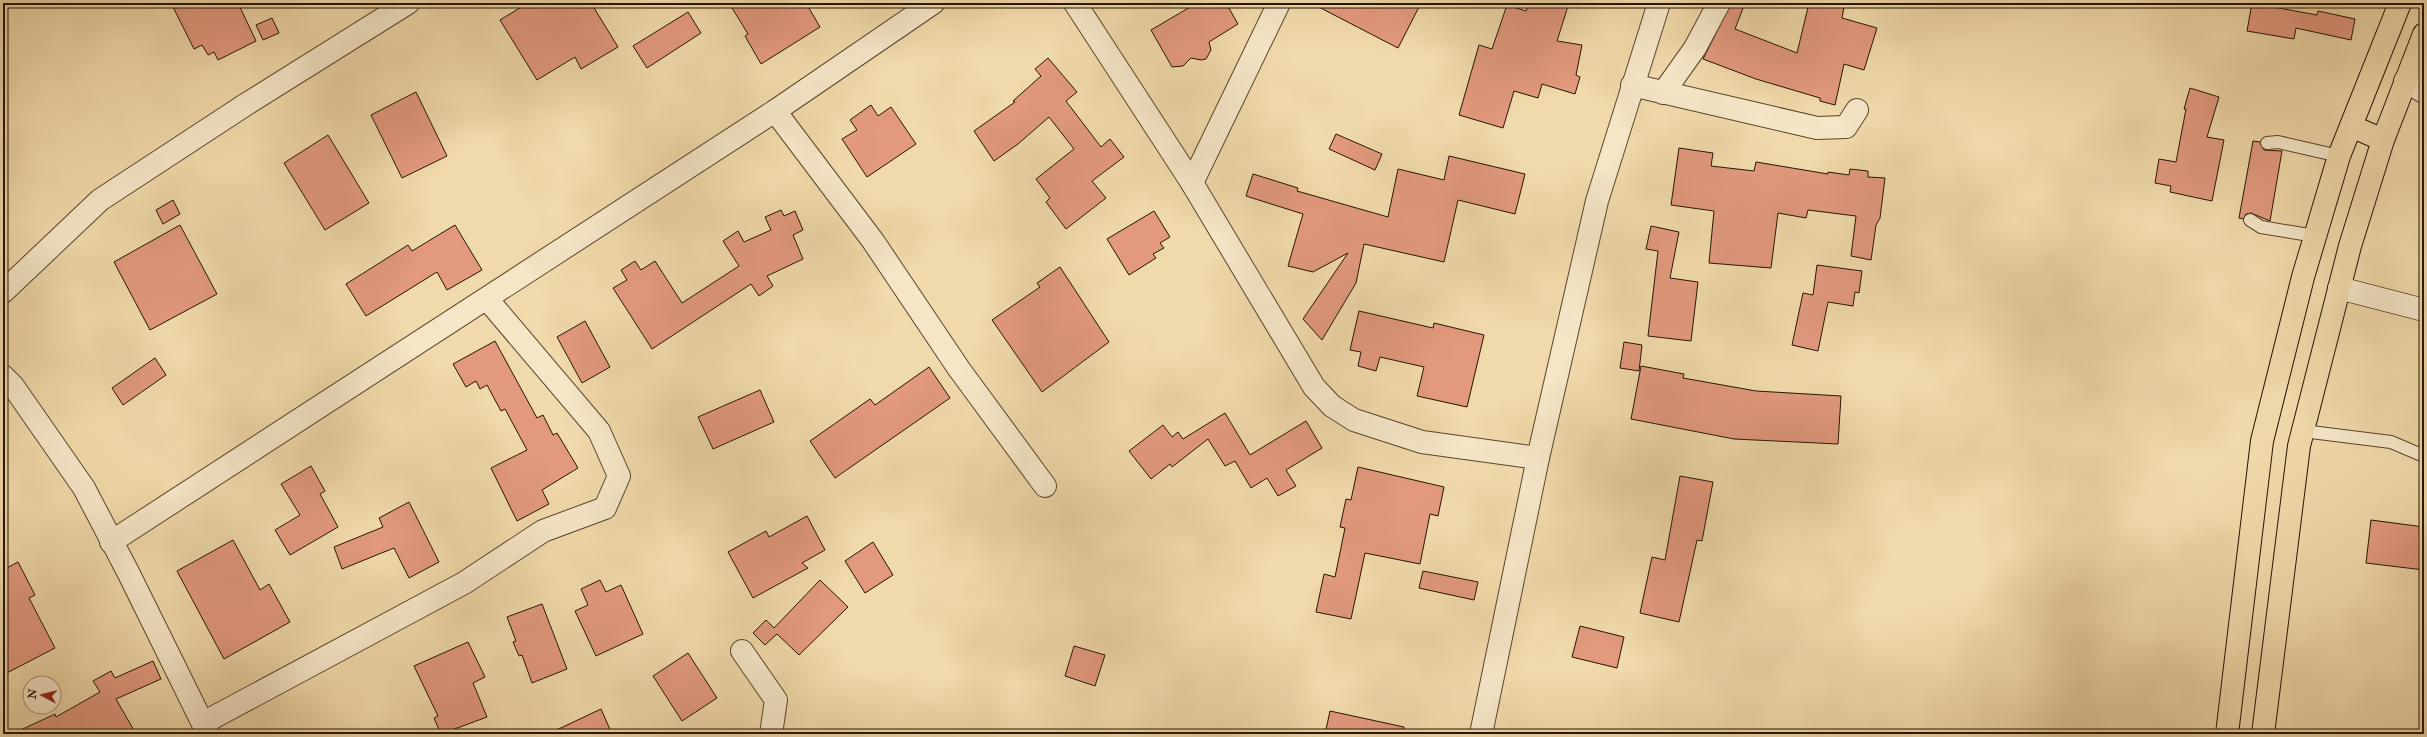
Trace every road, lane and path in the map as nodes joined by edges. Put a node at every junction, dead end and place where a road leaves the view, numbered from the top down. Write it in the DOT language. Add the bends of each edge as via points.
graph roads {
  1 [pos="408,3"];
  2 [pos="933,3"];
  3 [pos="1075,3"];
  4 [pos="1279,3"];
  5 [pos="1660,3"];
  6 [pos="1718,3"];
  7 [pos="2400,3"];
  8 [pos="2424,34"];
  9 [pos="2405,81"];
  10 [pos="1632,85"];
  11 [pos="2424,92"];
  12 [pos="1663,93"];
  13 [pos="1857,110"];
  14 [pos="775,111"];
  15 [pos="2351,126"];
  16 [pos="2383,140"];
  17 [pos="2267,143"];
  18 [pos="2339,156"];
  19 [pos="1192,183"];
  20 [pos="2250,220"];
  21 [pos="2315,236"];
  22 [pos="2339,288"];
  23 [pos="3,292"];
  24 [pos="487,298"];
  25 [pos="2424,310"];
  26 [pos="3,376"];
  27 [pos="2302,431"];
  28 [pos="2424,456"];
  29 [pos="1538,458"];
  30 [pos="1045,486"];
  31 [pos="112,542"];
  32 [pos="742,651"];
  33 [pos="206,729"];
  34 [pos="771,734"];
  35 [pos="1481,734"];
  36 [pos="2227,734"];
  37 [pos="2263,734"];
  1 -- 23 [label="street" via="100,200"];
  2 -- 14 [label="street"];
  3 -- 19 [label="street"];
  4 -- 19 [label="street"];
  5 -- 10 [label="street"];
  6 -- 12 [label="street" via="1695,48"];
  7 -- 15 [label="main road"];
  8 -- 9 [label="main road"];
  9 -- 11 [label="street"];
  9 -- 16 [label="main road"];
  10 -- 12 [label="street"];
  10 -- 29 [label="street" via="1597,200"];
  12 -- 13 [label="street" via="1817,128 1846,127"];
  14 -- 24 [label="street"];
  14 -- 30 [label="street" via="873,241 959,369"];
  15 -- 16 [label="main road"];
  15 -- 18 [label="main road"];
  16 -- 22 [label="main road"];
  17 -- 18 [label="lane" via="2278,142"];
  18 -- 21 [label="main road"];
  19 -- 29 [label="street" via="1314,387 1332,406 1354,420 1422,442"];
  20 -- 21 [label="lane" via="2261,226"];
  21 -- 36 [label="main road" via="2262,441"];
  22 -- 25 [label="street"];
  22 -- 27 [label="main road"];
  24 -- 31 [label="street"];
  24 -- 33 [label="street" via="599,431 619,476 605,508 544,531 464,583"];
  26 -- 31 [label="street" via="13,386 84,488"];
  27 -- 28 [label="lane" via="2391,442"];
  27 -- 37 [label="main road"];
  29 -- 35 [label="street"];
  31 -- 33 [label="street"];
  32 -- 34 [label="street" via="776,700"];
}
